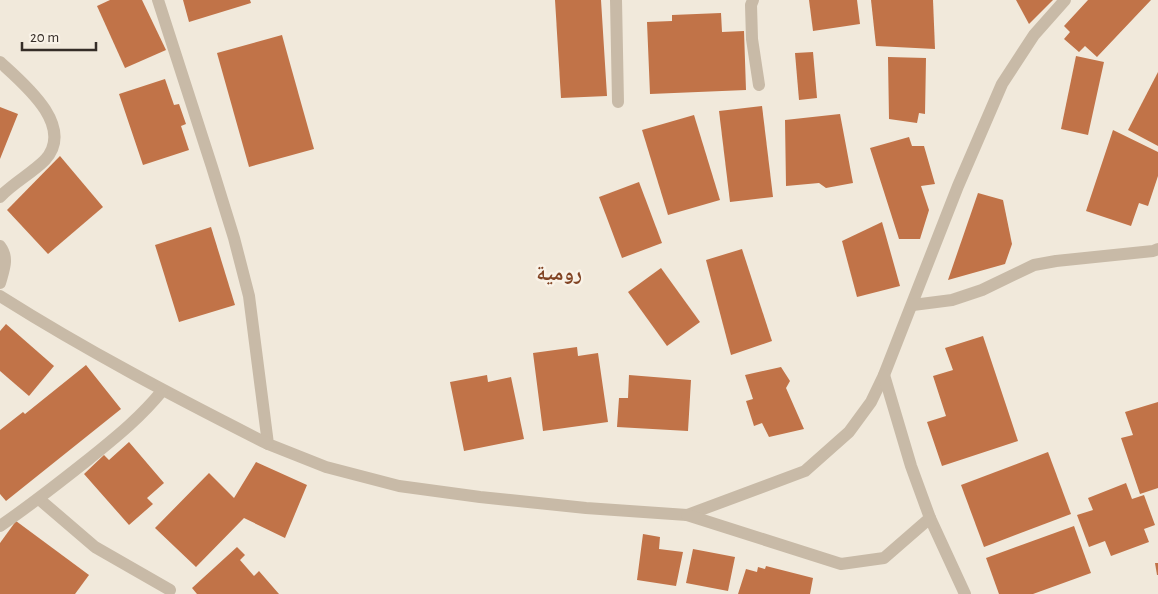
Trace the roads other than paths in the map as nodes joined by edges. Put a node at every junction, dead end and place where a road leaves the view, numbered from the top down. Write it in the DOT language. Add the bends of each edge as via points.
graph roads {
  1 [pos="158,0"];
  2 [pos="616,0"];
  3 [pos="753,0"];
  4 [pos="1065,0"];
  5 [pos="0,62"];
  6 [pos="759,85"];
  7 [pos="618,102"];
  8 [pos="0,197"];
  9 [pos="0,246"];
  10 [pos="1158,249"];
  11 [pos="0,282"];
  12 [pos="0,296"];
  13 [pos="913,305"];
  14 [pos="884,374"];
  15 [pos="162,391"];
  16 [pos="268,444"];
  17 [pos="39,499"];
  18 [pos="687,515"];
  19 [pos="930,518"];
  20 [pos="0,526"];
  21 [pos="170,590"];
  22 [pos="965,594"];
  1 -- 16 [label="street" via="221,194 249,296"];
  2 -- 7 [label="street"];
  3 -- 6 [label="street" via="752,39"];
  4 -- 13 [label="street" via="1034,35 1002,84 958,186"];
  5 -- 8 [label="street" via="38,99 52,125 55,141 46,159"];
  9 -- 11 [label="street" via="5,252 6,266"];
  10 -- 13 [label="street" via="1034,265 982,290 952,300"];
  12 -- 15 [label="street"];
  13 -- 14 [label="street"];
  14 -- 18 [label="street" via="849,432 805,471"];
  14 -- 19 [label="street"];
  15 -- 16 [label="street"];
  15 -- 17 [label="street" via="146,411"];
  16 -- 18 [label="street" via="326,467 399,486 586,508"];
  17 -- 20 [label="street"];
  17 -- 21 [label="street" via="95,548"];
  18 -- 19 [label="street" via="841,564 884,558"];
  19 -- 22 [label="street"];
}
